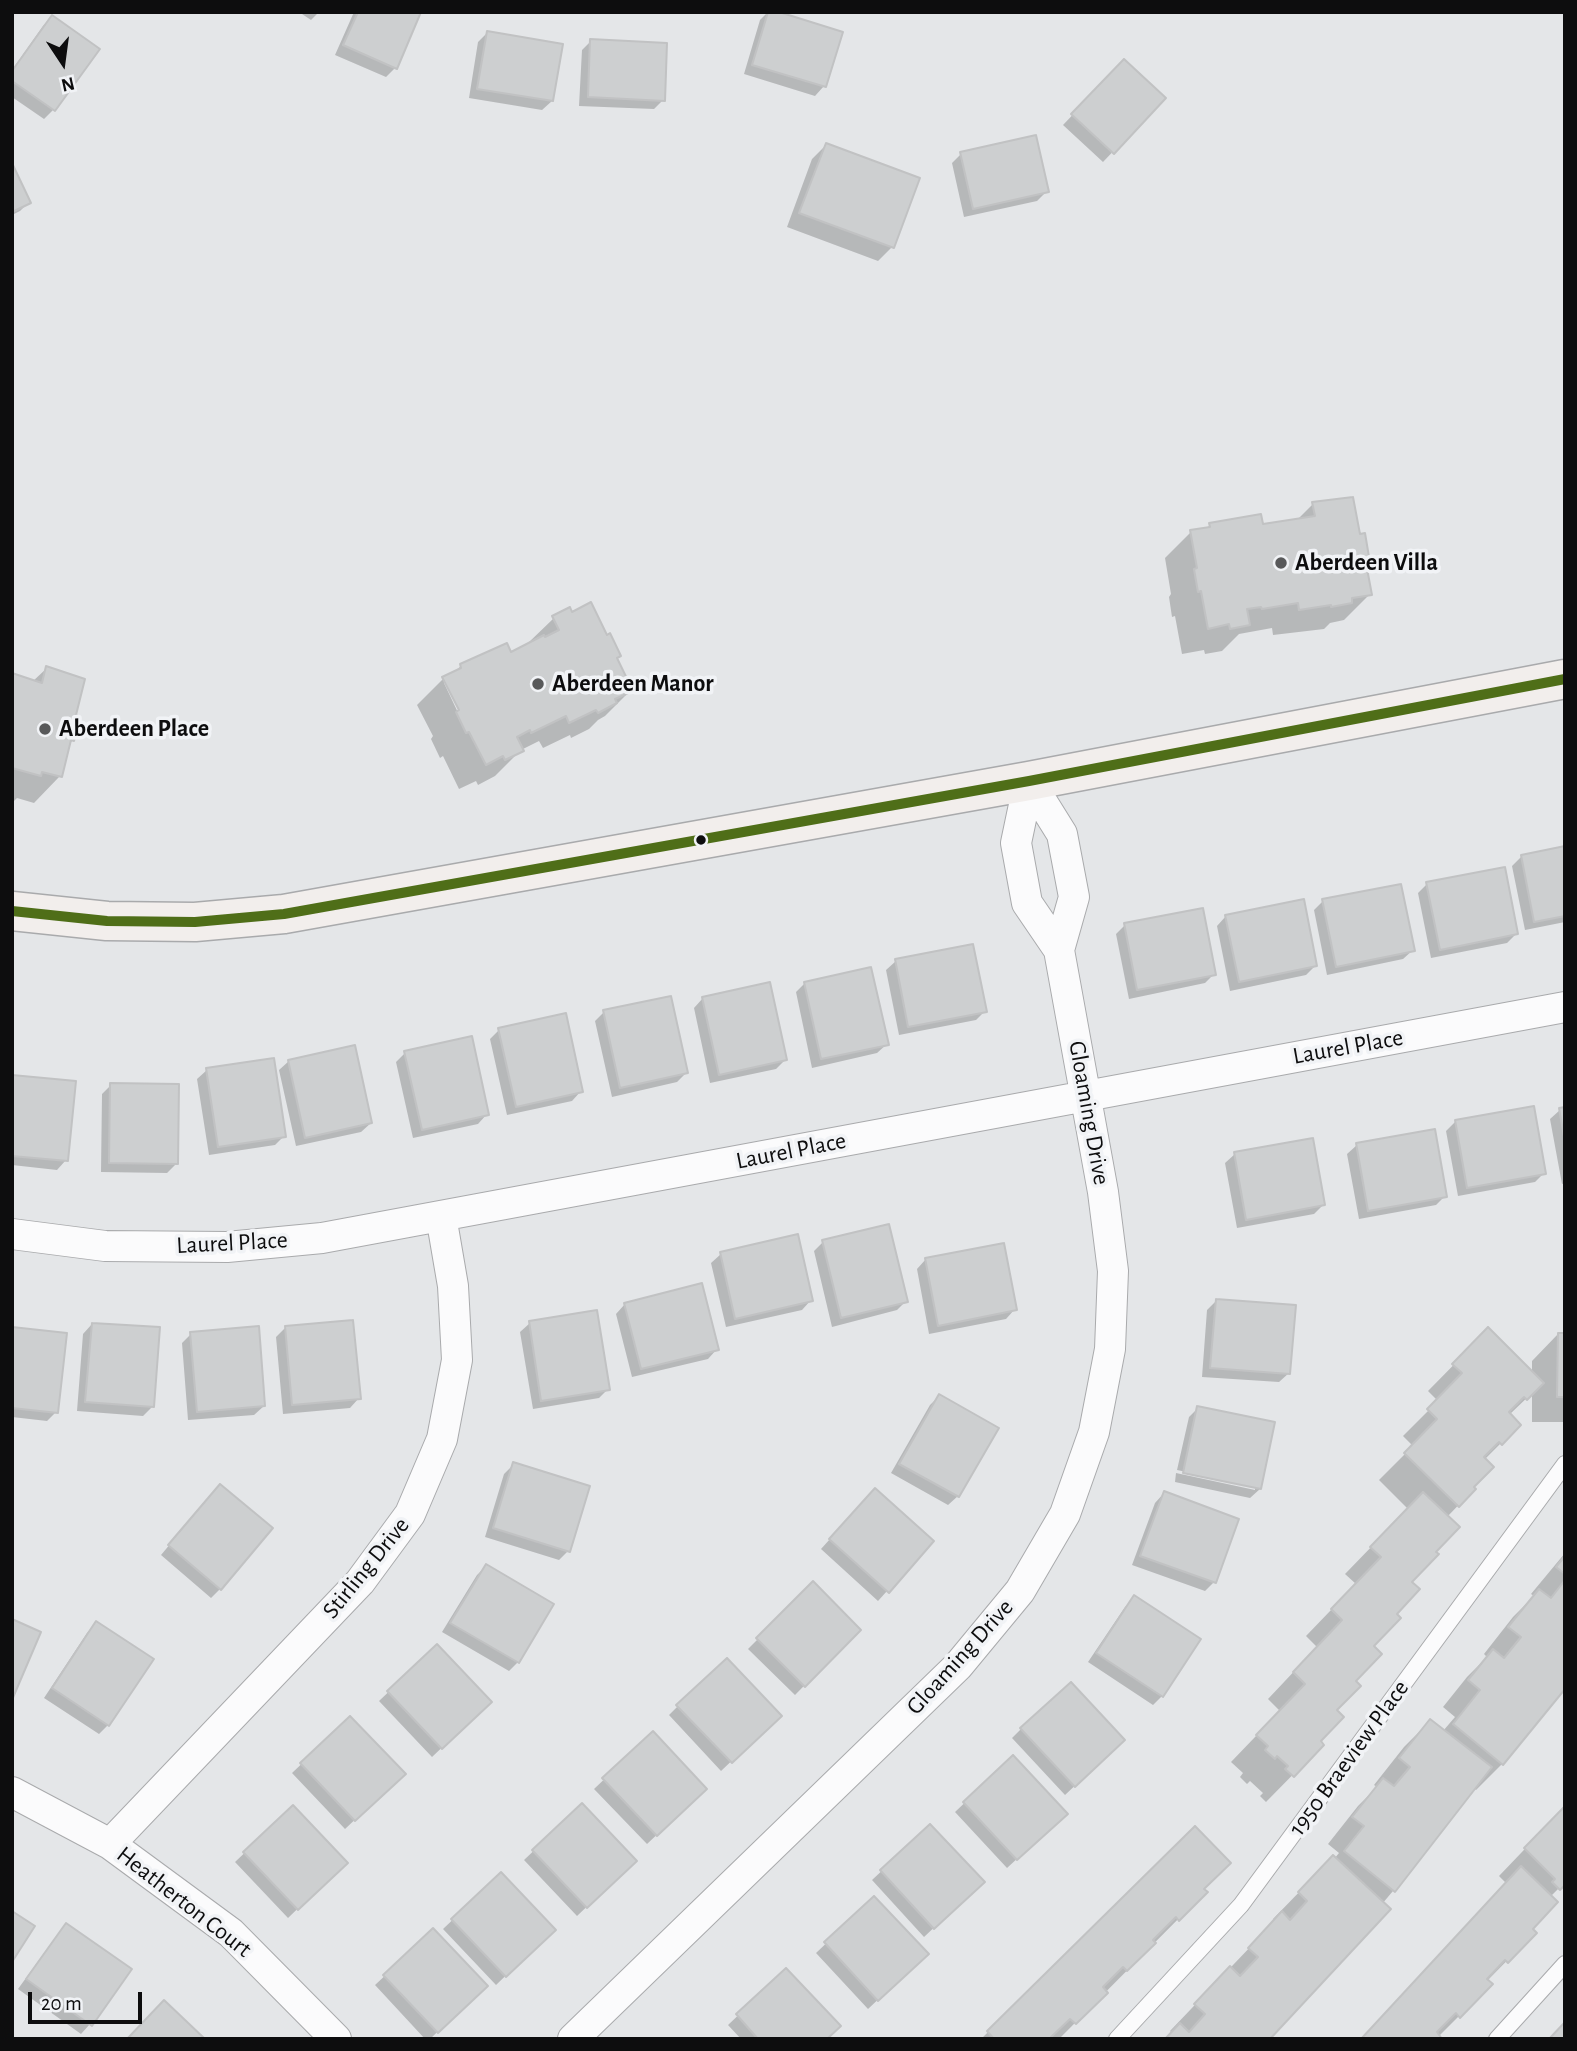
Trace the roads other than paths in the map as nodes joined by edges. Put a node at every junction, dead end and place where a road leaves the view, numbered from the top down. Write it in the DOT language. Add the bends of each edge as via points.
graph roads {
  1 [pos="1565,679"];
  2 [pos="1029,782"];
  3 [pos="12,911"];
  4 [pos="1059,950"];
  5 [pos="1565,1007"];
  6 [pos="1086,1096"];
  7 [pos="441,1216"];
  8 [pos="12,1234"];
  9 [pos="1565,1464"];
  10 [pos="12,1792"];
  11 [pos="110,1844"];
  12 [pos="1565,1964"];
  13 [pos="336,2039"];
  14 [pos="573,2039"];
  15 [pos="1117,2039"];
  16 [pos="1497,2039"];
  1 -- 2 [label="main road"];
  2 -- 3 [label="main road" via="284,914 195,922 107,922"];
  2 -- 4 [label="street, Gloaming Drive" via="1016,843 1027,903"];
  2 -- 4 [label="street, Gloaming Drive" via="1062,834 1074,897"];
  4 -- 6 [label="street, Gloaming Drive"];
  5 -- 6 [label="street, Laurel Place"];
  6 -- 7 [label="street, Laurel Place"];
  6 -- 14 [label="street, Gloaming Drive" via="1113,1270 1110,1349 1094,1432 1065,1514 1020,1591 958,1666"];
  7 -- 8 [label="street, Laurel Place" via="322,1238 227,1247 104,1245"];
  7 -- 11 [label="street, Stirling Drive" via="453,1286 457,1360 442,1439 410,1514 360,1582"];
  9 -- 15 [label="lane, 1950 Braeview Place" via="1241,1905"];
  10 -- 11 [label="street, Heatherton Court"];
  11 -- 13 [label="street, Heatherton Court" via="231,1933"];
  12 -- 16 [label="lane"];
}
